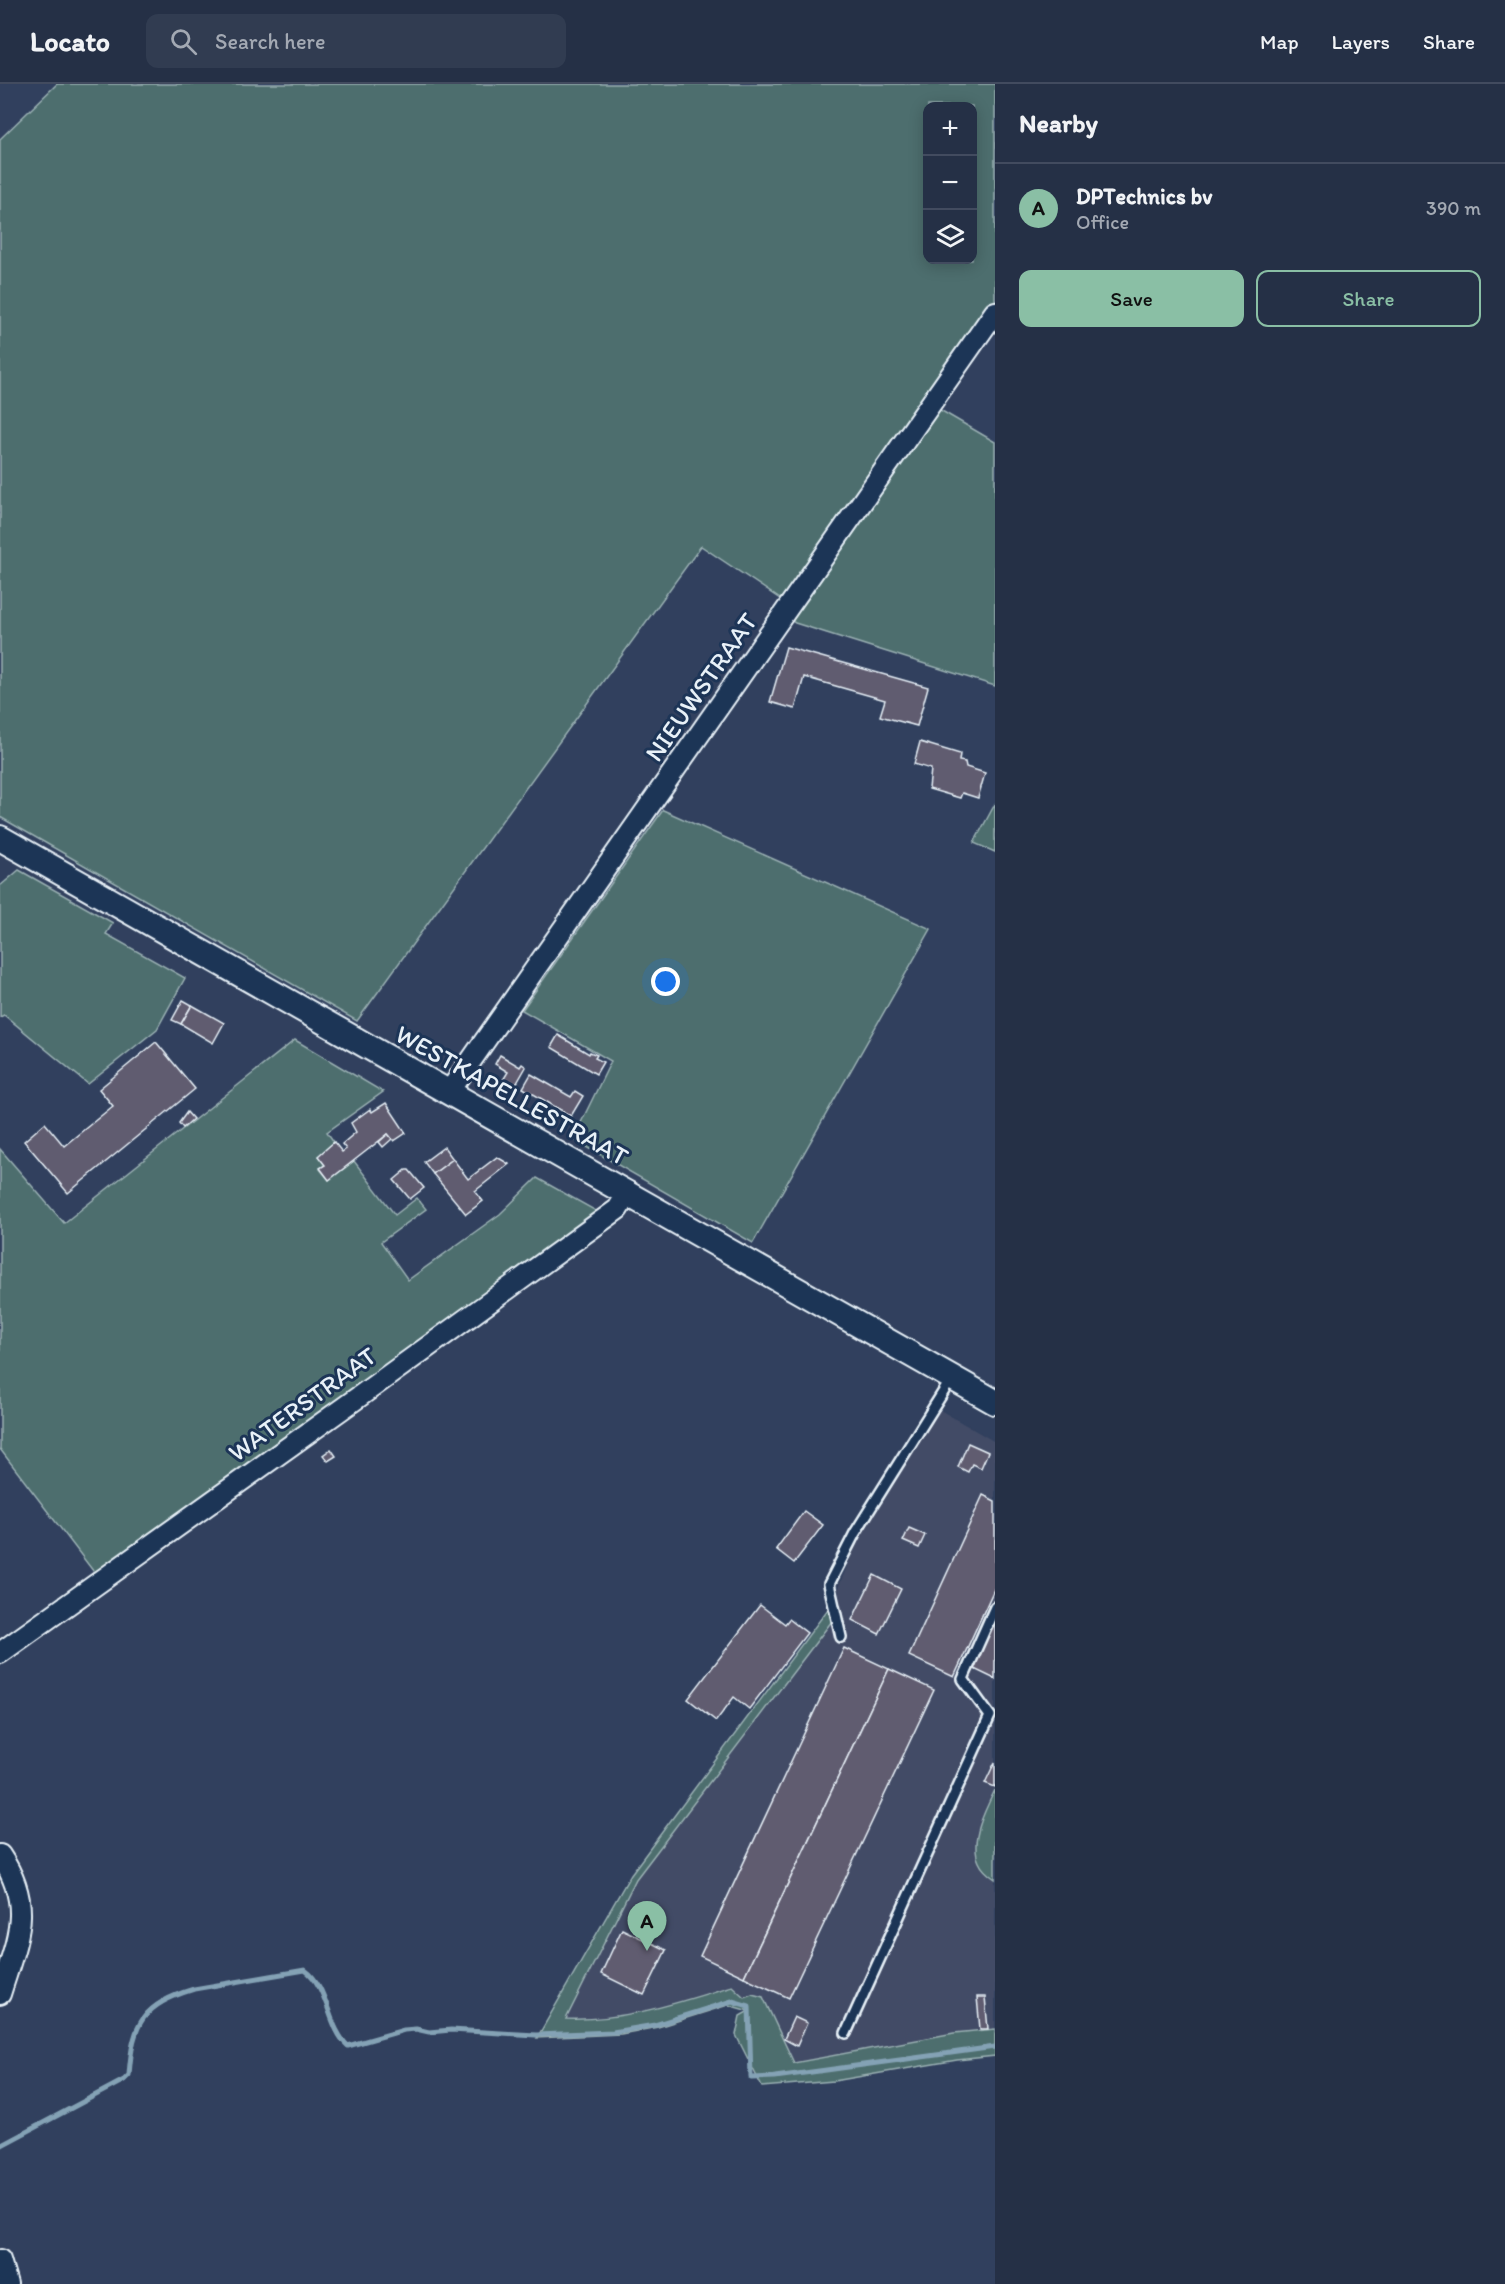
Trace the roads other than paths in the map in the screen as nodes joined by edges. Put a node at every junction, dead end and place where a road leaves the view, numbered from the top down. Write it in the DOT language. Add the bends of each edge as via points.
graph roads {
  1 [pos="995,312"];
  2 [pos="0,838"];
  3 [pos="449,1092"];
  4 [pos="628,1192"];
  5 [pos="952,1378"];
  6 [pos="995,1402"];
  7 [pos="995,1607"];
  8 [pos="841,1636"];
  9 [pos="0,1653"];
  10 [pos="0,1855"];
  11 [pos="0,1994"];
  12 [pos="846,2033"];
  13 [pos="0,2260"];
  14 [pos="7,2284"];
  1 -- 3 [label="street, NIEUWSTRAAT"];
  2 -- 3 [label="street, WESTKAPELLESTRAAT"];
  3 -- 4 [label="street, WESTKAPELLESTRAAT"];
  4 -- 5 [label="street, WESTKAPELLESTRAAT"];
  4 -- 9 [label="street, WATERSTRAAT" via="618,1209"];
  5 -- 6 [label="street, WESTKAPELLESTRAAT"];
  5 -- 8 [label="lane" via="855,1533 829,1584"];
  7 -- 12 [label="lane" via="963,1679 990,1716"];
  10 -- 11 [label="street" via="17,1888 21,1911"];
  13 -- 14 [label="street"];
}
